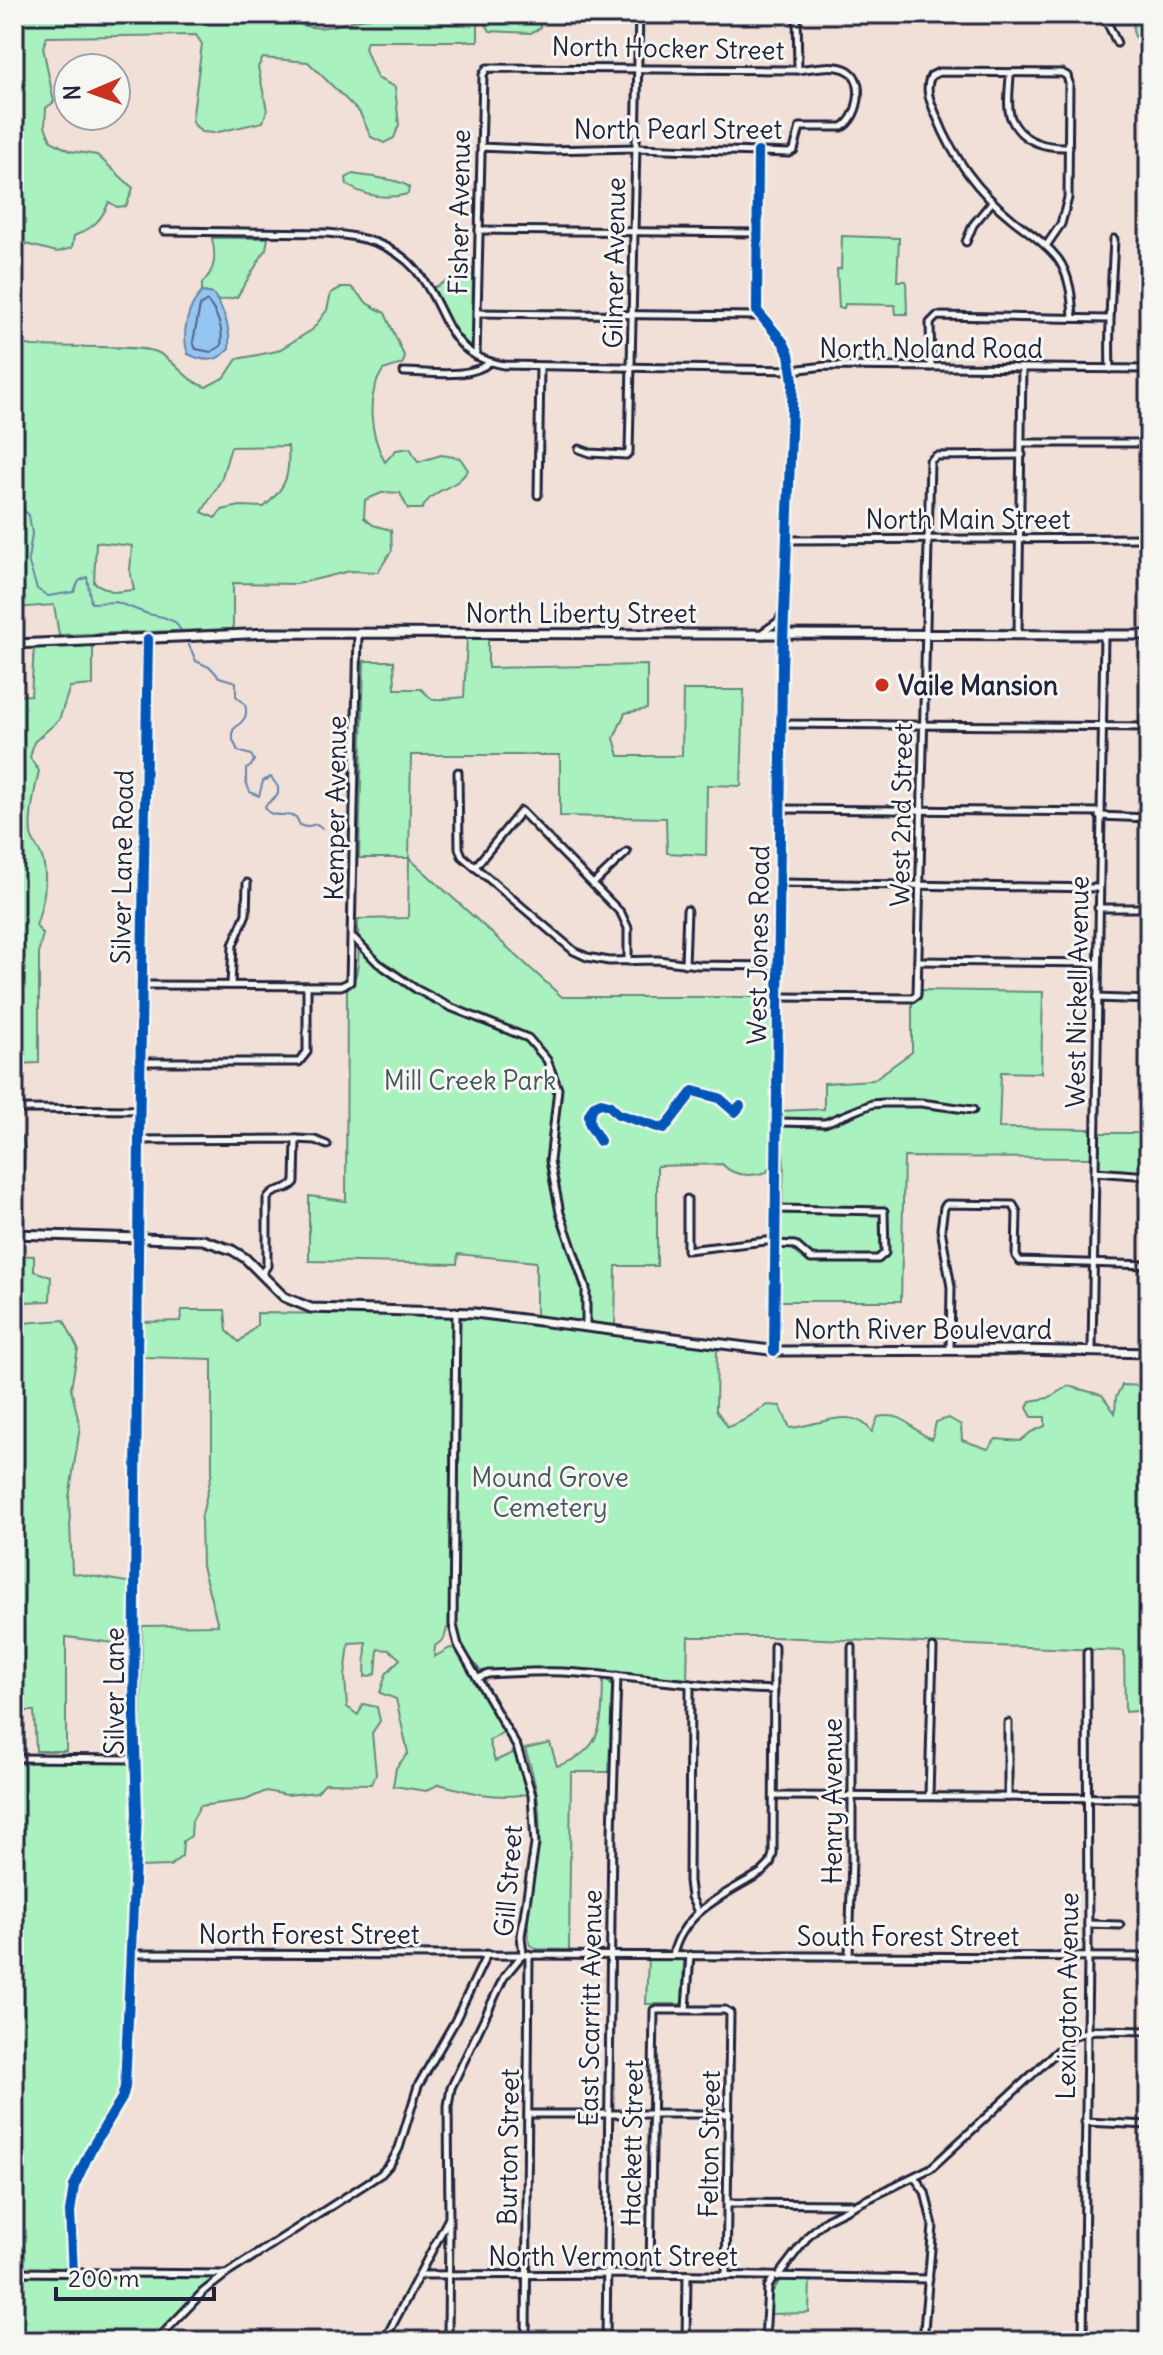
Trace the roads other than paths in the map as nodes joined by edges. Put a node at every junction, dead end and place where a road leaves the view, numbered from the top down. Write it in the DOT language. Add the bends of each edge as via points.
graph roads {
  1 [pos="639,14"];
  2 [pos="797,14"];
  3 [pos="1098,14"];
  4 [pos="1117,43"];
  5 [pos="638,68"];
  6 [pos="486,69"];
  7 [pos="798,70"];
  8 [pos="849,71"];
  9 [pos="1010,73"];
  10 [pos="481,147"];
  11 [pos="1069,147"];
  12 [pos="637,148"];
  13 [pos="758,152"];
  14 [pos="992,202"];
  15 [pos="479,230"];
  16 [pos="164,231"];
  17 [pos="635,232"];
  18 [pos="759,233"];
  19 [pos="1114,239"];
  20 [pos="966,242"];
  21 [pos="1046,246"];
  22 [pos="477,313"];
  23 [pos="633,314"];
  24 [pos="759,316"];
  25 [pos="1073,318"];
  26 [pos="1108,319"];
  27 [pos="476,356"];
  28 [pos="490,362"];
  29 [pos="540,367"];
  30 [pos="931,367"];
  31 [pos="632,368"];
  32 [pos="1022,368"];
  33 [pos="1110,369"];
  34 [pos="1149,369"];
  35 [pos="792,370"];
  36 [pos="404,372"];
  37 [pos="1022,443"];
  38 [pos="1149,443"];
  39 [pos="579,449"];
  40 [pos="1022,455"];
  41 [pos="538,495"];
  42 [pos="928,538"];
  43 [pos="1021,538"];
  44 [pos="1149,538"];
  45 [pos="787,540"];
  46 [pos="785,607"];
  47 [pos="1149,617"];
  48 [pos="358,633"];
  49 [pos="761,634"];
  50 [pos="783,634"];
  51 [pos="926,634"];
  52 [pos="1018,634"];
  53 [pos="1104,635"];
  54 [pos="1149,635"];
  55 [pos="148,639"];
  56 [pos="14,644"];
  57 [pos="782,724"];
  58 [pos="923,725"];
  59 [pos="1102,727"];
  60 [pos="1149,727"];
  61 [pos="458,772"];
  62 [pos="782,809"];
  63 [pos="920,811"];
  64 [pos="1100,814"];
  65 [pos="1149,818"];
  66 [pos="627,852"];
  67 [pos="475,867"];
  68 [pos="247,883"];
  69 [pos="781,883"];
  70 [pos="593,884"];
  71 [pos="919,886"];
  72 [pos="1098,888"];
  73 [pos="1098,908"];
  74 [pos="1149,908"];
  75 [pos="687,910"];
  76 [pos="353,938"];
  77 [pos="628,961"];
  78 [pos="918,961"];
  79 [pos="1097,963"];
  80 [pos="685,964"];
  81 [pos="779,966"];
  82 [pos="142,985"];
  83 [pos="231,985"];
  84 [pos="307,986"];
  85 [pos="779,997"];
  86 [pos="1097,998"];
  87 [pos="1149,1000"];
  88 [pos="141,1062"];
  89 [pos="140,1096"];
  90 [pos="22,1109"];
  91 [pos="140,1110"];
  92 [pos="973,1110"];
  93 [pos="778,1122"];
  94 [pos="296,1139"];
  95 [pos="139,1140"];
  96 [pos="327,1145"];
  97 [pos="1095,1172"];
  98 [pos="1149,1176"];
  99 [pos="687,1199"];
  100 [pos="776,1209"];
  101 [pos="14,1234"];
  102 [pos="139,1237"];
  103 [pos="775,1242"];
  104 [pos="1094,1263"];
  105 [pos="1149,1265"];
  106 [pos="262,1273"];
  107 [pos="456,1311"];
  108 [pos="586,1327"];
  109 [pos="950,1350"];
  110 [pos="1092,1350"];
  111 [pos="774,1351"];
  112 [pos="1149,1353"];
  113 [pos="774,1646"];
  114 [pos="852,1647"];
  115 [pos="933,1648"];
  116 [pos="1087,1652"];
  117 [pos="617,1676"];
  118 [pos="478,1678"];
  119 [pos="690,1684"];
  120 [pos="774,1690"];
  121 [pos="1008,1723"];
  122 [pos="14,1758"];
  123 [pos="136,1759"];
  124 [pos="775,1796"];
  125 [pos="852,1796"];
  126 [pos="929,1796"];
  127 [pos="1008,1797"];
  128 [pos="1088,1798"];
  129 [pos="1149,1798"];
  130 [pos="698,1912"];
  131 [pos="1088,1924"];
  132 [pos="1120,1925"];
  133 [pos="132,1954"];
  134 [pos="487,1954"];
  135 [pos="526,1954"];
  136 [pos="611,1954"];
  137 [pos="673,1955"];
  138 [pos="690,1955"];
  139 [pos="849,1956"];
  140 [pos="1088,1957"];
  141 [pos="1149,1957"];
  142 [pos="686,2009"];
  143 [pos="1085,2031"];
  144 [pos="1149,2031"];
  145 [pos="528,2114"];
  146 [pos="609,2114"];
  147 [pos="729,2114"];
  148 [pos="653,2115"];
  149 [pos="1085,2122"];
  150 [pos="1149,2125"];
  151 [pos="915,2178"];
  152 [pos="728,2203"];
  153 [pos="854,2204"];
  154 [pos="449,2218"];
  155 [pos="14,2272"];
  156 [pos="73,2273"];
  157 [pos="226,2274"];
  158 [pos="650,2274"];
  159 [pos="419,2275"];
  160 [pos="527,2275"];
  161 [pos="606,2275"];
  162 [pos="687,2275"];
  163 [pos="449,2276"];
  164 [pos="726,2276"];
  165 [pos="775,2277"];
  166 [pos="929,2279"];
  167 [pos="156,2341"];
  168 [pos="384,2341"];
  169 [pos="448,2341"];
  170 [pos="526,2341"];
  171 [pos="606,2341"];
  172 [pos="686,2341"];
  173 [pos="765,2341"];
  174 [pos="923,2341"];
  175 [pos="1083,2341"];
  1 -- 5 [label="street, Gilmer Avenue"];
  2 -- 7 [label="street"];
  3 -- 4 [label="street"];
  5 -- 6 [label="street, North Hocker Street"];
  5 -- 7 [label="street, North Hocker Street"];
  5 -- 12 [label="street, Gilmer Avenue"];
  6 -- 10 [label="street, Fisher Avenue"];
  7 -- 8 [label="street, North Hocker Street"];
  8 -- 13 [label="street, North Pearl Street" via="857,98 848,124 800,127 794,150"];
  9 -- 11 [label="street" via="1013,121 1040,146"];
  9 -- 11 [label="street" via="1069,74"];
  9 -- 14 [label="street" via="939,72 928,82 944,135 963,169"];
  10 -- 12 [label="street, North Pearl Street"];
  10 -- 15 [label="street, Fisher Avenue"];
  11 -- 21 [label="street" via="1068,198 1061,224"];
  12 -- 13 [label="street, North Pearl Street"];
  12 -- 17 [label="street, Gilmer Avenue"];
  13 -- 18 [label="street"];
  14 -- 20 [label="street"];
  14 -- 21 [label="street"];
  15 -- 17 [label="street"];
  15 -- 22 [label="street, Fisher Avenue"];
  16 -- 27 [label="street" via="327,233 376,242 416,270 451,334"];
  17 -- 18 [label="street"];
  17 -- 23 [label="street, Gilmer Avenue"];
  18 -- 24 [label="street"];
  19 -- 26 [label="street"];
  21 -- 25 [label="street" via="1066,275"];
  22 -- 23 [label="street"];
  22 -- 27 [label="street, Fisher Avenue"];
  23 -- 24 [label="street"];
  23 -- 31 [label="street, Gilmer Avenue"];
  24 -- 35 [label="street" via="783,342"];
  25 -- 26 [label="street"];
  25 -- 30 [label="street" via="937,316 931,321"];
  26 -- 33 [label="street"];
  27 -- 28 [label="street, North Noland Road"];
  28 -- 29 [label="street, North Noland Road"];
  28 -- 36 [label="street" via="462,372"];
  29 -- 31 [label="street, North Noland Road"];
  29 -- 41 [label="street"];
  30 -- 32 [label="street, North Noland Road"];
  30 -- 35 [label="street, North Noland Road"];
  31 -- 35 [label="street, North Noland Road"];
  31 -- 39 [label="street, Gilmer Avenue" via="627,453"];
  32 -- 33 [label="street, North Noland Road"];
  32 -- 37 [label="street"];
  33 -- 34 [label="street, North Noland Road"];
  35 -- 45 [label="street, West Jones Road"];
  37 -- 38 [label="street"];
  37 -- 40 [label="street"];
  40 -- 42 [label="street, West 2nd Street" via="936,456 930,461"];
  40 -- 43 [label="street"];
  42 -- 43 [label="street, North Main Street"];
  42 -- 45 [label="street, North Main Street"];
  42 -- 51 [label="street, West 2nd Street"];
  43 -- 44 [label="street, North Main Street"];
  43 -- 52 [label="street"];
  45 -- 46 [label="street, West Jones Road"];
  46 -- 49 [label="street" via="779,621"];
  46 -- 50 [label="street, West Jones Road"];
  47 -- 54 [label="street"];
  48 -- 49 [label="main road, North Liberty Street"];
  48 -- 55 [label="main road, North Liberty Street"];
  48 -- 76 [label="street, Kemper Avenue"];
  49 -- 50 [label="main road, North Liberty Street"];
  50 -- 51 [label="main road, North Liberty Street"];
  50 -- 57 [label="street, West Jones Road"];
  51 -- 52 [label="main road, North Liberty Street"];
  51 -- 58 [label="street, West 2nd Street"];
  52 -- 53 [label="main road, North Liberty Street"];
  53 -- 54 [label="main road, North Liberty Street"];
  53 -- 59 [label="street, West Nickell Avenue"];
  55 -- 56 [label="main road, North Liberty Street"];
  55 -- 82 [label="street, Silver Lane Road"];
  57 -- 58 [label="street"];
  57 -- 62 [label="street, West Jones Road"];
  58 -- 59 [label="street"];
  58 -- 63 [label="street, West 2nd Street"];
  59 -- 60 [label="street"];
  59 -- 64 [label="street, West Nickell Avenue"];
  61 -- 67 [label="street" via="459,848"];
  62 -- 63 [label="street"];
  62 -- 69 [label="street, West Jones Road"];
  63 -- 64 [label="street"];
  63 -- 71 [label="street, West 2nd Street"];
  64 -- 65 [label="street"];
  64 -- 72 [label="street, West Nickell Avenue"];
  66 -- 70 [label="street"];
  67 -- 70 [label="street" via="521,811"];
  67 -- 77 [label="street" via="574,951 598,960"];
  68 -- 83 [label="street" via="246,914 233,945"];
  69 -- 71 [label="street"];
  69 -- 81 [label="street, West Jones Road"];
  70 -- 77 [label="street" via="625,919"];
  71 -- 72 [label="street"];
  71 -- 78 [label="street, West 2nd Street"];
  72 -- 73 [label="street, West Nickell Avenue"];
  73 -- 74 [label="street"];
  73 -- 79 [label="street, West Nickell Avenue"];
  75 -- 80 [label="street"];
  76 -- 84 [label="street, Kemper Avenue" via="349,983"];
  76 -- 108 [label="street" via="416,989 528,1038 547,1060 558,1097 550,1161 560,1213 586,1288"];
  77 -- 80 [label="street"];
  78 -- 79 [label="street"];
  78 -- 85 [label="street, West 2nd Street" via="915,996"];
  79 -- 86 [label="street, West Nickell Avenue"];
  80 -- 81 [label="street"];
  81 -- 85 [label="street, West Jones Road"];
  82 -- 83 [label="street"];
  82 -- 88 [label="street, Silver Lane Road"];
  83 -- 84 [label="street"];
  84 -- 88 [label="street" via="307,1052 299,1062"];
  85 -- 93 [label="street, West Jones Road"];
  86 -- 87 [label="street"];
  86 -- 97 [label="street, West Nickell Avenue"];
  88 -- 89 [label="street, Silver Lane Road"];
  89 -- 91 [label="street, Silver Lane"];
  90 -- 91 [label="street"];
  91 -- 95 [label="street, Silver Lane"];
  92 -- 93 [label="street" via="884,1103 825,1123"];
  93 -- 100 [label="street, West Jones Road"];
  94 -- 95 [label="street"];
  94 -- 96 [label="street"];
  94 -- 106 [label="street" via="295,1182 267,1199 267,1266"];
  95 -- 102 [label="street, Silver Lane"];
  97 -- 98 [label="street"];
  97 -- 104 [label="street, West Nickell Avenue"];
  99 -- 103 [label="street" via="687,1250"];
  100 -- 103 [label="street, West Jones Road"];
  100 -- 103 [label="street" via="884,1211 885,1253 878,1259 811,1259 795,1245"];
  101 -- 102 [label="main road, North River Boulevard"];
  102 -- 106 [label="main road, North River Boulevard" via="218,1244"];
  102 -- 123 [label="street, Silver Lane"];
  103 -- 111 [label="street, West Jones Road"];
  104 -- 105 [label="street"];
  104 -- 109 [label="street" via="1018,1260 1013,1205 944,1207"];
  104 -- 110 [label="street, West Nickell Avenue"];
  106 -- 107 [label="main road, North River Boulevard" via="284,1297 311,1308"];
  107 -- 108 [label="main road, North River Boulevard"];
  107 -- 118 [label="street, Gill Street" via="453,1625 458,1645"];
  108 -- 111 [label="main road, North River Boulevard"];
  109 -- 110 [label="main road, North River Boulevard"];
  109 -- 111 [label="main road, North River Boulevard"];
  110 -- 112 [label="main road, North River Boulevard"];
  113 -- 120 [label="street"];
  114 -- 125 [label="street, Henry Avenue"];
  115 -- 126 [label="street"];
  116 -- 128 [label="street, Lexington Avenue"];
  117 -- 118 [label="street" via="522,1672"];
  117 -- 119 [label="street"];
  117 -- 136 [label="street, East Scarritt Avenue"];
  118 -- 135 [label="street, Gill Street" via="517,1747 532,1795 535,1844 521,1936"];
  119 -- 120 [label="street"];
  119 -- 130 [label="street" via="689,1881"];
  120 -- 124 [label="street"];
  121 -- 127 [label="street"];
  122 -- 123 [label="street"];
  123 -- 133 [label="street, Silver Lane"];
  124 -- 125 [label="street"];
  124 -- 130 [label="street" via="769,1865"];
  125 -- 126 [label="street"];
  125 -- 139 [label="street, Henry Avenue"];
  126 -- 127 [label="street"];
  127 -- 128 [label="street"];
  128 -- 129 [label="street"];
  128 -- 131 [label="street, Lexington Avenue"];
  130 -- 137 [label="street" via="679,1934"];
  131 -- 132 [label="street"];
  131 -- 140 [label="street, Lexington Avenue"];
  133 -- 134 [label="street, North Forest Street"];
  133 -- 156 [label="street, Silver Lane" via="125,2087 74,2186"];
  134 -- 135 [label="street, North Forest Street"];
  134 -- 157 [label="street" via="418,2086 391,2163"];
  135 -- 136 [label="street"];
  135 -- 145 [label="street, Burton Street"];
  135 -- 154 [label="street, Gill Street" via="504,1977 451,2088"];
  136 -- 137 [label="street"];
  136 -- 146 [label="street, East Scarritt Avenue"];
  137 -- 138 [label="street"];
  138 -- 139 [label="street, South Forest Street"];
  138 -- 142 [label="street"];
  139 -- 140 [label="street, South Forest Street"];
  140 -- 141 [label="street, South Forest Street"];
  140 -- 143 [label="street, Lexington Avenue"];
  142 -- 147 [label="street, Felton Street" via="730,2013"];
  142 -- 148 [label="street, Hackett Street" via="654,2013"];
  143 -- 144 [label="street"];
  143 -- 149 [label="street, Lexington Avenue"];
  143 -- 151 [label="street"];
  145 -- 146 [label="street"];
  145 -- 160 [label="street, Burton Street"];
  146 -- 148 [label="street"];
  146 -- 161 [label="street, East Scarritt Avenue"];
  147 -- 148 [label="street"];
  147 -- 152 [label="street, Felton Street"];
  148 -- 158 [label="street, Hackett Street"];
  149 -- 150 [label="street"];
  149 -- 175 [label="street, Lexington Avenue"];
  151 -- 153 [label="street"];
  151 -- 166 [label="street" via="931,2209"];
  152 -- 153 [label="street"];
  152 -- 164 [label="street, Felton Street"];
  153 -- 165 [label="street" via="809,2235"];
  154 -- 159 [label="street, Gill Street"];
  154 -- 163 [label="street"];
  155 -- 156 [label="street"];
  156 -- 157 [label="street"];
  157 -- 167 [label="street"];
  158 -- 161 [label="street, North Vermont Street"];
  158 -- 162 [label="street, North Vermont Street"];
  159 -- 163 [label="street, North Vermont Street"];
  159 -- 168 [label="street, Gill Street"];
  160 -- 161 [label="street, North Vermont Street"];
  160 -- 163 [label="street, North Vermont Street"];
  160 -- 170 [label="street, Burton Street"];
  161 -- 171 [label="street, East Scarritt Avenue"];
  162 -- 164 [label="street, North Vermont Street"];
  162 -- 172 [label="street"];
  163 -- 169 [label="street"];
  164 -- 165 [label="street, North Vermont Street"];
  165 -- 166 [label="street, North Vermont Street"];
  165 -- 173 [label="street" via="768,2287"];
  166 -- 174 [label="street"];
}
